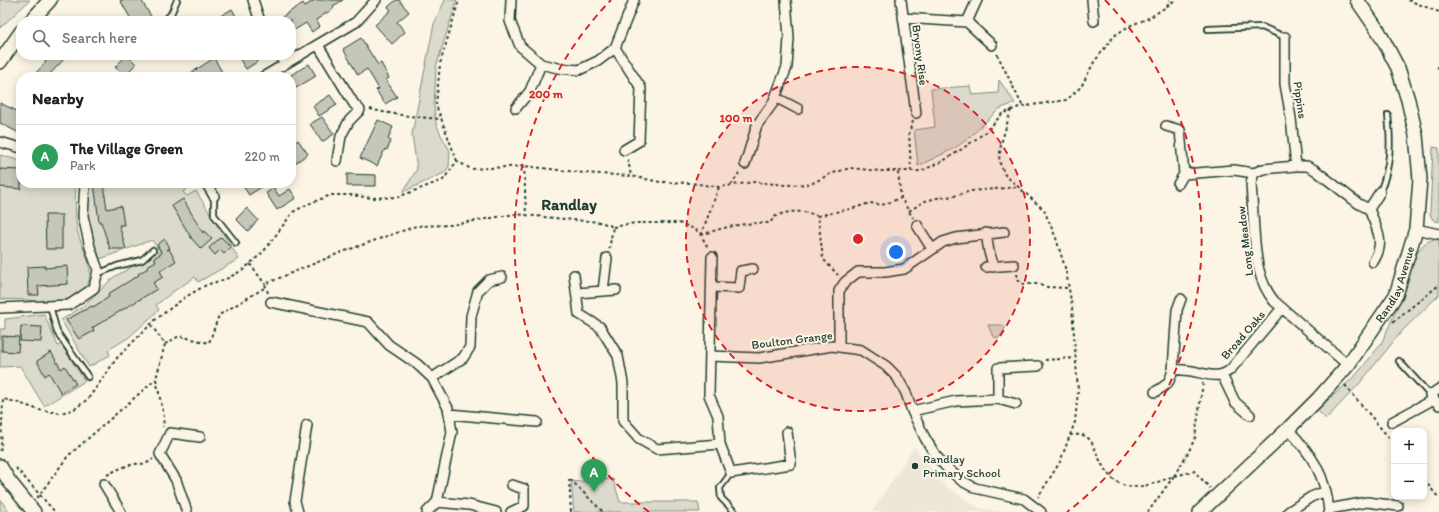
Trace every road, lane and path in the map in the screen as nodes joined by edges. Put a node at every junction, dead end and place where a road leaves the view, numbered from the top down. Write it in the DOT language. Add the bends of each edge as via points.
graph roads {
  1 [pos="50,0"];
  2 [pos="177,0"];
  3 [pos="253,0"];
  4 [pos="376,0"];
  5 [pos="459,0"];
  6 [pos="511,0"];
  7 [pos="634,0"];
  8 [pos="786,0"];
  9 [pos="901,0"];
  10 [pos="977,0"];
  11 [pos="1092,0"];
  12 [pos="1170,0"];
  13 [pos="1175,0"];
  14 [pos="1357,0"];
  15 [pos="1408,0"];
  16 [pos="1166,7"];
  17 [pos="1439,12"];
  18 [pos="36,16"];
  19 [pos="169,16"];
  20 [pos="258,16"];
  21 [pos="903,18"];
  22 [pos="1094,21"];
  23 [pos="967,22"];
  24 [pos="1208,29"];
  25 [pos="1285,37"];
  26 [pos="16,39"];
  27 [pos="318,45"];
  28 [pos="992,45"];
  29 [pos="615,48"];
  30 [pos="296,58"];
  31 [pos="282,60"];
  32 [pos="292,60"];
  33 [pos="0,62"];
  34 [pos="285,64"];
  35 [pos="541,64"];
  36 [pos="271,72"];
  37 [pos="775,97"];
  38 [pos="354,104"];
  39 [pos="1022,107"];
  40 [pos="516,108"];
  41 [pos="798,110"];
  42 [pos="1012,110"];
  43 [pos="916,113"];
  44 [pos="1388,115"];
  45 [pos="442,119"];
  46 [pos="1166,126"];
  47 [pos="0,142"];
  48 [pos="16,147"];
  49 [pos="624,150"];
  50 [pos="337,161"];
  51 [pos="457,161"];
  52 [pos="745,164"];
  53 [pos="524,166"];
  54 [pos="1296,166"];
  55 [pos="898,171"];
  56 [pos="911,171"];
  57 [pos="1254,173"];
  58 [pos="1184,174"];
  59 [pos="631,176"];
  60 [pos="1178,184"];
  61 [pos="732,185"];
  62 [pos="719,187"];
  63 [pos="1018,187"];
  64 [pos="85,188"];
  65 [pos="209,188"];
  66 [pos="1380,192"];
  67 [pos="214,196"];
  68 [pos="901,198"];
  69 [pos="1369,209"];
  70 [pos="908,211"];
  71 [pos="526,215"];
  72 [pos="818,216"];
  73 [pos="917,225"];
  74 [pos="613,228"];
  75 [pos="1416,229"];
  76 [pos="1004,232"];
  77 [pos="986,233"];
  78 [pos="1439,234"];
  79 [pos="701,235"];
  80 [pos="236,243"];
  81 [pos="932,249"];
  82 [pos="154,250"];
  83 [pos="712,257"];
  84 [pos="607,258"];
  85 [pos="1373,262"];
  86 [pos="250,264"];
  87 [pos="1014,266"];
  88 [pos="754,269"];
  89 [pos="97,274"];
  90 [pos="574,275"];
  91 [pos="502,277"];
  92 [pos="845,282"];
  93 [pos="1439,285"];
  94 [pos="266,286"];
  95 [pos="712,288"];
  96 [pos="1069,288"];
  97 [pos="616,290"];
  98 [pos="603,291"];
  99 [pos="577,293"];
  100 [pos="1181,299"];
  101 [pos="271,302"];
  102 [pos="50,306"];
  103 [pos="0,308"];
  104 [pos="1282,308"];
  105 [pos="1393,322"];
  106 [pos="151,325"];
  107 [pos="166,344"];
  108 [pos="839,346"];
  109 [pos="710,356"];
  110 [pos="1075,358"];
  111 [pos="1399,361"];
  112 [pos="1348,365"];
  113 [pos="1038,366"];
  114 [pos="1173,369"];
  115 [pos="1205,375"];
  116 [pos="1222,375"];
  117 [pos="88,377"];
  118 [pos="432,378"];
  119 [pos="156,379"];
  120 [pos="1342,381"];
  121 [pos="1439,390"];
  122 [pos="1155,392"];
  123 [pos="998,399"];
  124 [pos="1,400"];
  125 [pos="1434,400"];
  126 [pos="1016,404"];
  127 [pos="912,411"];
  128 [pos="449,414"];
  129 [pos="1250,415"];
  130 [pos="537,422"];
  131 [pos="1392,422"];
  132 [pos="306,425"];
  133 [pos="1288,429"];
  134 [pos="787,432"];
  135 [pos="1070,435"];
  136 [pos="200,437"];
  137 [pos="167,438"];
  138 [pos="1391,440"];
  139 [pos="720,444"];
  140 [pos="0,449"];
  141 [pos="160,454"];
  142 [pos="0,466"];
  143 [pos="16,467"];
  144 [pos="730,473"];
  145 [pos="1174,476"];
  146 [pos="104,484"];
  147 [pos="1427,484"];
  148 [pos="512,485"];
  149 [pos="1326,492"];
  150 [pos="40,494"];
  151 [pos="1218,496"];
  152 [pos="1439,498"];
  153 [pos="437,502"];
  154 [pos="1033,505"];
  155 [pos="1398,506"];
  156 [pos="32,509"];
  157 [pos="1329,511"];
  158 [pos="55,512"];
  159 [pos="121,512"];
  160 [pos="187,512"];
  161 [pos="298,512"];
  162 [pos="427,512"];
  163 [pos="496,512"];
  164 [pos="511,512"];
  165 [pos="571,512"];
  166 [pos="602,512"];
  167 [pos="735,512"];
  168 [pos="1041,512"];
  169 [pos="1148,512"];
  170 [pos="1200,512"];
  171 [pos="1288,512"];
  1 -- 18 [label="street"];
  2 -- 19 [label="lane"];
  3 -- 20 [label="street"];
  4 -- 27 [label="street" via="356,22"];
  5 -- 45 [label="path" via="440,64 436,105"];
  6 -- 35 [label="street" via="510,21 520,46"];
  7 -- 29 [label="street"];
  8 -- 37 [label="street" via="789,38 787,67"];
  9 -- 21 [label="street, Bryony Rise"];
  10 -- 23 [label="street"];
  11 -- 22 [label="street"];
  12 -- 16 [label="path"];
  13 -- 16 [label="path"];
  14 -- 75 [label="street, Randlay Avenue" via="1368,14 1395,62 1408,100 1416,135 1420,179"];
  15 -- 17 [label="path"];
  16 -- 39 [label="path" via="1114,36 1094,62 1081,87 1066,100"];
  21 -- 23 [label="street"];
  21 -- 43 [label="street, Bryony Rise"];
  23 -- 28 [label="street"];
  24 -- 25 [label="lane" via="1262,27"];
  25 -- 54 [label="street, Pippins" via="1285,84"];
  26 -- 33 [label="street"];
  27 -- 30 [label="street"];
  27 -- 38 [label="street"];
  28 -- 39 [label="path"];
  29 -- 35 [label="street" via="598,61 579,70"];
  29 -- 49 [label="street" via="641,88 639,141"];
  31 -- 34 [label="street"];
  32 -- 34 [label="street"];
  34 -- 36 [label="street"];
  35 -- 40 [label="street" via="530,91"];
  37 -- 41 [label="street"];
  37 -- 52 [label="street" via="773,104 757,125"];
  38 -- 45 [label="path" via="408,117"];
  38 -- 50 [label="street" via="360,110 349,121 341,136"];
  39 -- 42 [label="path"];
  42 -- 56 [label="path" via="1002,114 962,150 943,161 921,170"];
  42 -- 63 [label="path" via="1001,144 999,161 1005,175"];
  43 -- 56 [label="path" via="909,133"];
  44 -- 66 [label="lane" via="1391,149"];
  45 -- 51 [label="path"];
  46 -- 58 [label="street" via="1180,130"];
  47 -- 48 [label="street"];
  49 -- 59 [label="path"];
  51 -- 53 [label="path" via="471,169"];
  51 -- 86 [label="path" via="443,180 398,197 331,195 308,204 293,212 264,251"];
  52 -- 61 [label="path"];
  53 -- 59 [label="path"];
  53 -- 71 [label="path"];
  54 -- 57 [label="street" via="1263,169"];
  54 -- 69 [label="street" via="1307,166 1315,170"];
  55 -- 56 [label="path"];
  55 -- 61 [label="path" via="850,168 830,174 811,184 754,182"];
  55 -- 68 [label="path"];
  57 -- 58 [label="street" via="1234,170"];
  57 -- 104 [label="street, Long Meadow" via="1251,183 1257,262 1268,294"];
  58 -- 60 [label="street"];
  59 -- 62 [label="path" via="660,182"];
  61 -- 62 [label="path"];
  62 -- 79 [label="path"];
  63 -- 70 [label="path" via="971,191 937,198 925,201"];
  63 -- 96 [label="path" via="1044,210 1056,238"];
  64 -- 89 [label="street" via="83,216"];
  65 -- 67 [label="street"];
  66 -- 69 [label="street"];
  67 -- 80 [label="lane" via="214,215"];
  68 -- 70 [label="path"];
  68 -- 72 [label="path" via="882,205 870,203"];
  69 -- 85 [label="street" via="1380,242 1380,249"];
  70 -- 73 [label="path"];
  71 -- 74 [label="path" via="603,222"];
  71 -- 94 [label="path" via="515,214 451,225 416,226 342,252"];
  72 -- 79 [label="path" via="789,211 774,217 770,223 741,224"];
  72 -- 92 [label="path" via="822,259"];
  73 -- 81 [label="street"];
  74 -- 79 [label="path" via="635,223 679,223 695,229"];
  74 -- 84 [label="path"];
  75 -- 78 [label="street"];
  75 -- 112 [label="street, Randlay Avenue" via="1396,295"];
  76 -- 77 [label="street"];
  77 -- 81 [label="street" via="956,238"];
  77 -- 87 [label="street" via="990,267"];
  79 -- 83 [label="path"];
  81 -- 92 [label="street" via="904,269 858,272"];
  82 -- 89 [label="lane" via="142,260"];
  83 -- 95 [label="street"];
  84 -- 98 [label="street"];
  86 -- 94 [label="path"];
  86 -- 106 [label="path" via="226,279 206,284"];
  87 -- 96 [label="path" via="1016,265 1018,280 1022,284"];
  88 -- 95 [label="street" via="741,271 739,288"];
  89 -- 102 [label="street" via="94,288 69,305"];
  90 -- 99 [label="street"];
  91 -- 118 [label="street" via="489,280 478,291 470,316 470,346 463,358"];
  92 -- 108 [label="street" via="839,291"];
  93 -- 105 [label="path"];
  94 -- 101 [label="path"];
  94 -- 107 [label="path" via="219,315 209,343 179,336"];
  95 -- 109 [label="street"];
  96 -- 110 [label="path"];
  97 -- 98 [label="street"];
  98 -- 99 [label="street"];
  99 -- 139 [label="street" via="579,314 600,326 618,356 623,383 623,421 639,439 657,449"];
  100 -- 114 [label="street" via="1177,310"];
  101 -- 118 [label="street" via="368,322 389,345"];
  102 -- 103 [label="street"];
  102 -- 117 [label="lane" via="57,332"];
  104 -- 112 [label="street, Long Meadow"];
  104 -- 116 [label="street, Broad Oaks" via="1231,368"];
  106 -- 107 [label="path"];
  106 -- 124 [label="path" via="117,358 88,398 73,410 60,413"];
  107 -- 119 [label="path"];
  108 -- 109 [label="street, Boulton Grange" via="759,358"];
  108 -- 127 [label="street, Boulton Grange" via="861,350 886,366 897,377"];
  109 -- 139 [label="street" via="709,395 718,416"];
  110 -- 113 [label="path" via="1039,361"];
  110 -- 135 [label="path" via="1078,391 1075,422"];
  111 -- 125 [label="lane"];
  112 -- 133 [label="street, Randlay Avenue"];
  113 -- 123 [label="street" via="998,368"];
  114 -- 115 [label="street, Broad Oaks"];
  114 -- 122 [label="street" via="1168,384"];
  115 -- 116 [label="street, Broad Oaks"];
  115 -- 145 [label="path" via="1195,438"];
  116 -- 129 [label="street" via="1235,402"];
  118 -- 128 [label="street"];
  119 -- 137 [label="path" via="164,417 163,434"];
  119 -- 150 [label="path" via="68,456"];
  120 -- 138 [label="path"];
  121 -- 125 [label="street"];
  123 -- 126 [label="street"];
  123 -- 127 [label="street" via="956,401"];
  124 -- 140 [label="path"];
  125 -- 131 [label="street"];
  127 -- 154 [label="street, Boulton Grange" via="936,456 962,481 975,488 1024,499"];
  128 -- 130 [label="street"];
  128 -- 153 [label="street" via="452,432"];
  132 -- 161 [label="street" via="295,501"];
  133 -- 149 [label="street" via="1311,455"];
  133 -- 151 [label="street, Randlay Avenue"];
  134 -- 144 [label="street" via="791,464"];
  135 -- 145 [label="path" via="1087,437 1105,470 1118,483 1125,486 1141,487"];
  135 -- 154 [label="path" via="1060,462"];
  136 -- 137 [label="street" via="170,433"];
  137 -- 141 [label="street"];
  139 -- 144 [label="street"];
  141 -- 146 [label="path" via="145,464 119,468 101,480"];
  141 -- 160 [label="street" via="176,480"];
  142 -- 156 [label="street"];
  143 -- 150 [label="path"];
  144 -- 167 [label="lane" via="720,488 721,498"];
  145 -- 151 [label="path" via="1194,470"];
  145 -- 169 [label="path"];
  146 -- 159 [label="street"];
  147 -- 152 [label="path"];
  148 -- 164 [label="street" via="524,489 524,506"];
  149 -- 157 [label="street"];
  149 -- 171 [label="street" via="1311,497"];
  150 -- 156 [label="path"];
  150 -- 158 [label="path"];
  151 -- 170 [label="street, Randlay Avenue"];
  153 -- 162 [label="street"];
  153 -- 163 [label="street" via="470,504"];
  154 -- 168 [label="street, Boulton Grange"];
  155 -- 157 [label="street" via="1367,502"];
  165 -- 166 [label="path" via="569,478"];
}
